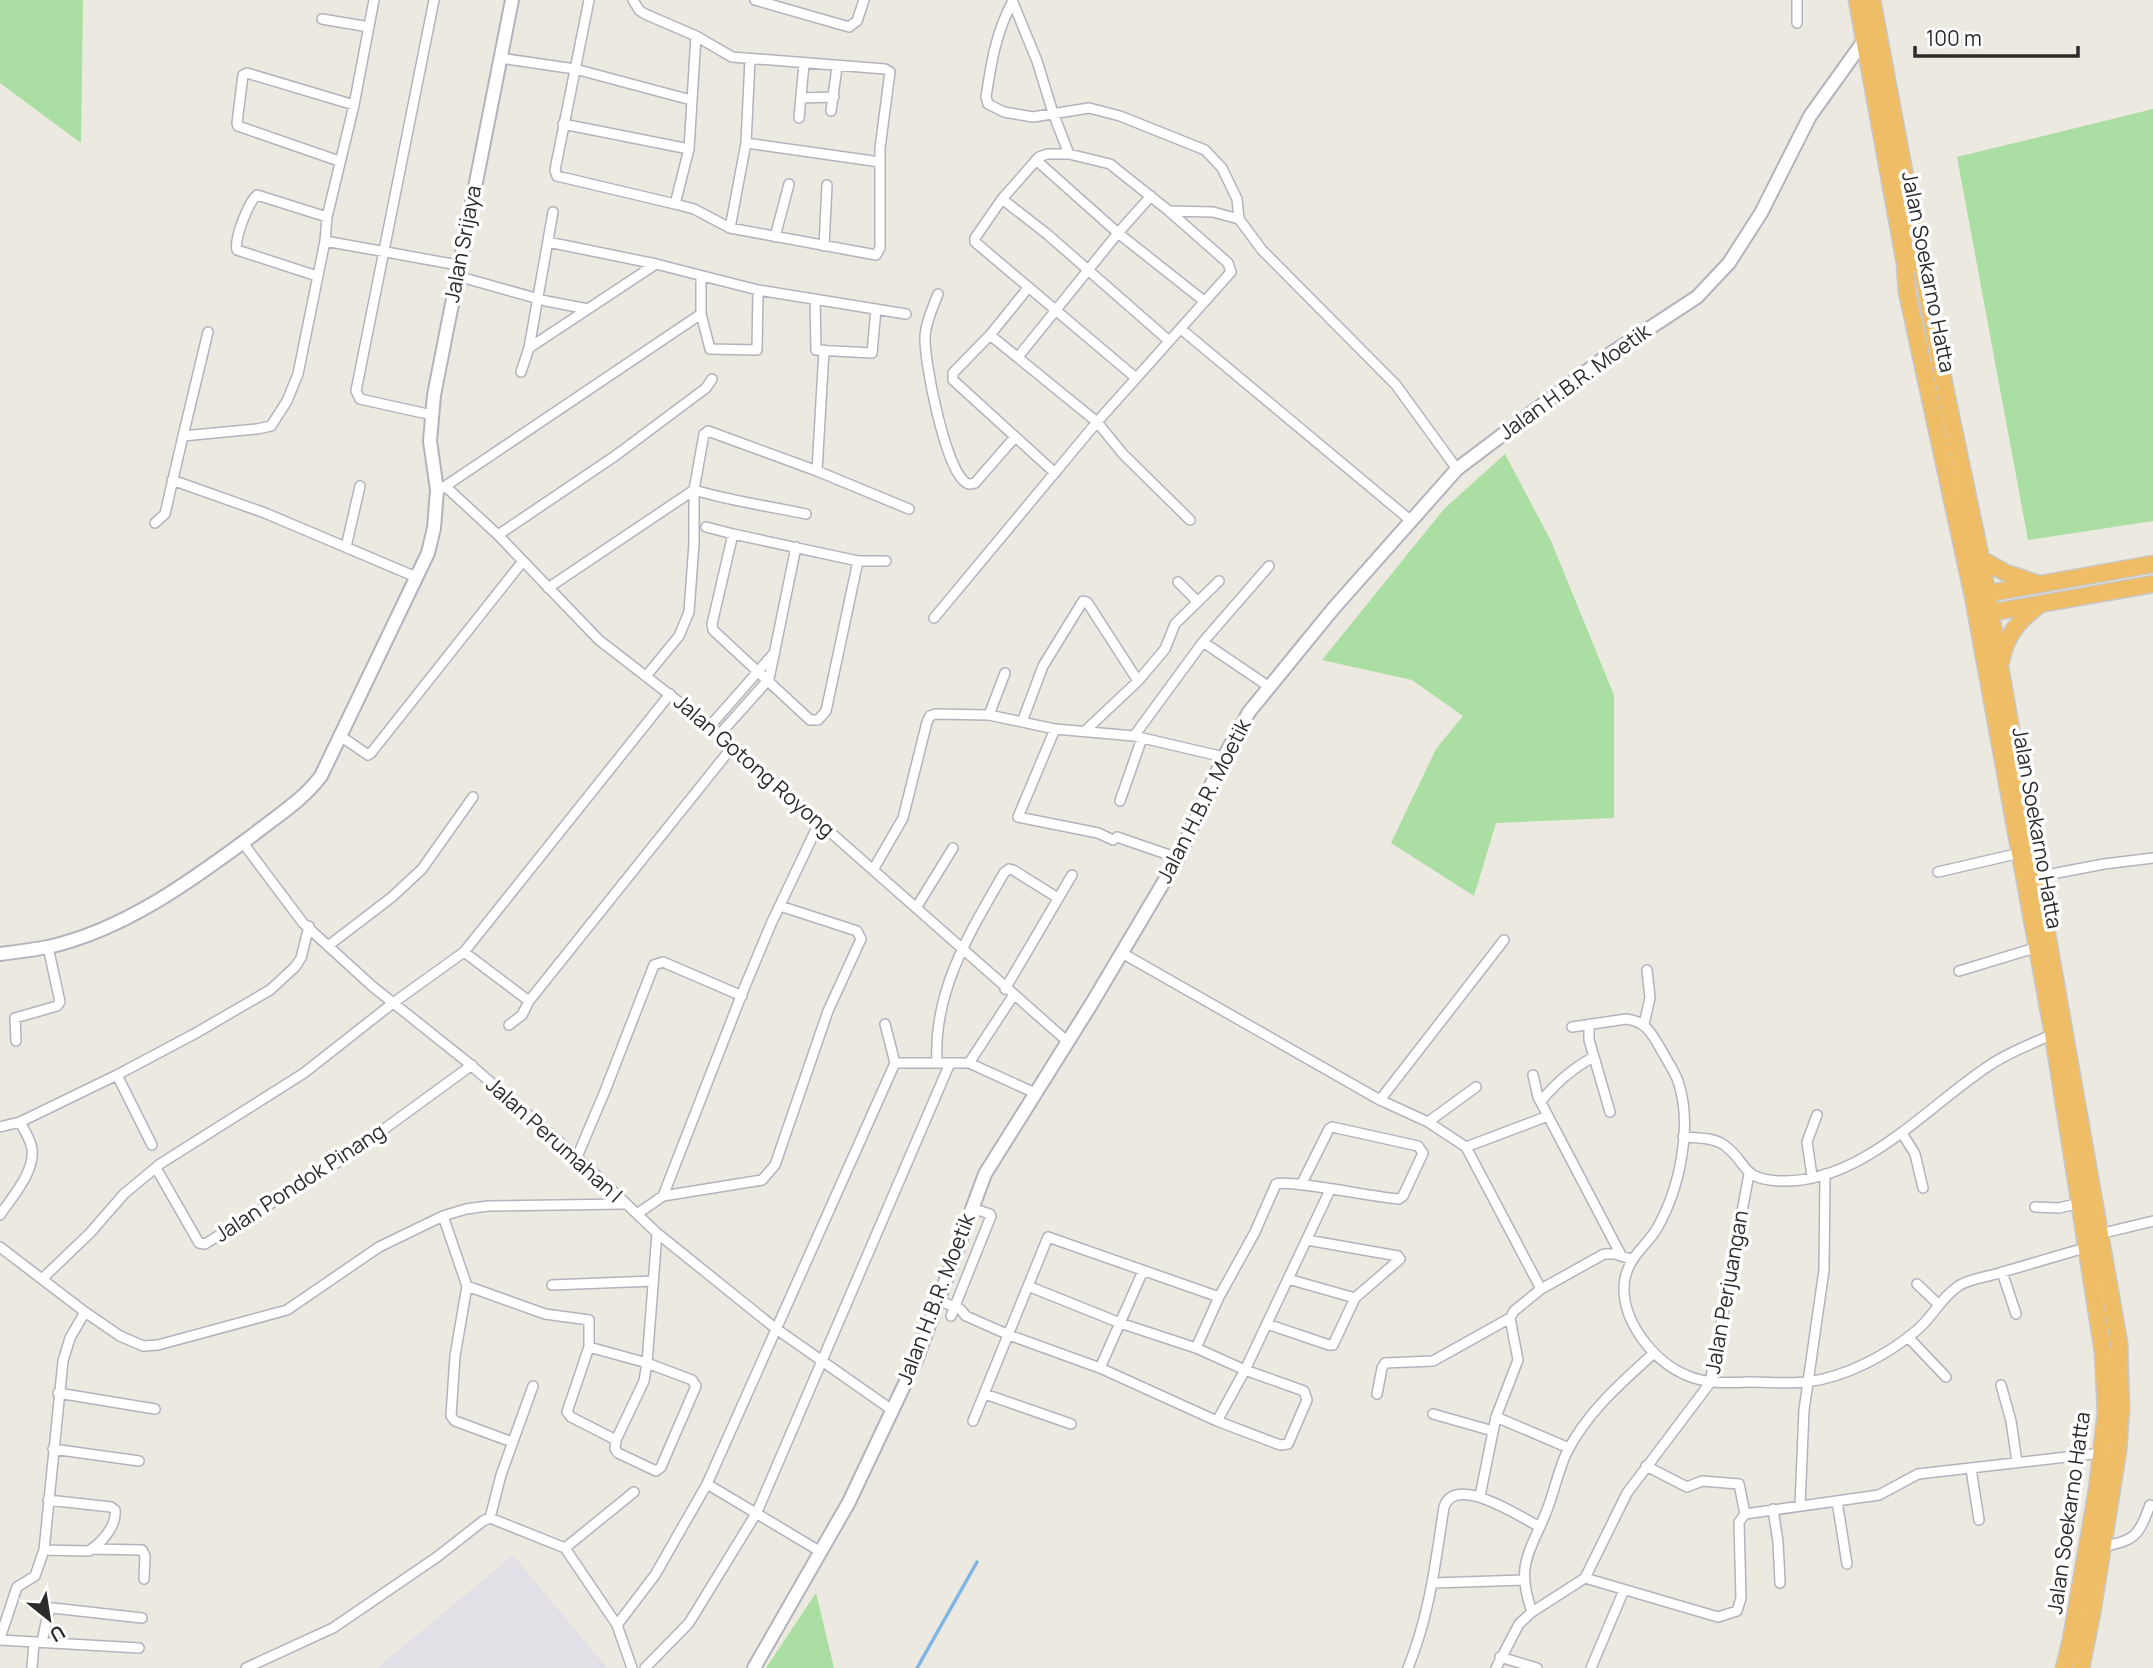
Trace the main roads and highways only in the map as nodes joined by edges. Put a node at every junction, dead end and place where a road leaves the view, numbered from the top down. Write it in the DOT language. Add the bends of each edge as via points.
graph roads {
  1 [pos="1870,1"];
  2 [pos="1981,559"];
  3 [pos="2153,564"];
  4 [pos="2041,584"];
  5 [pos="2153,584"];
  6 [pos="1980,595"];
  7 [pos="2040,605"];
  8 [pos="1984,614"];
  9 [pos="2000,668"];
  10 [pos="2064,1668"];
  11 [pos="2081,1668"];
  1 -- 2 [label="highway, Jalan Soekarno Hatta"];
  1 -- 6 [label="highway, Jalan Soekarno Hatta" via="1863,42 1907,292"];
  2 -- 4 [label="highway"];
  2 -- 6 [label="highway, Jalan Soekarno Hatta"];
  3 -- 4 [label="highway"];
  4 -- 6 [label="highway"];
  5 -- 7 [label="highway"];
  6 -- 8 [label="highway, Jalan Soekarno Hatta"];
  7 -- 8 [label="highway"];
  7 -- 9 [label="highway" via="2012,630"];
  8 -- 9 [label="highway, Jalan Soekarno Hatta"];
  8 -- 10 [label="highway, Jalan Soekarno Hatta" via="2103,1363 2106,1412 2101,1453"];
  9 -- 11 [label="highway, Jalan Soekarno Hatta" via="2119,1343 2118,1451"];
}
